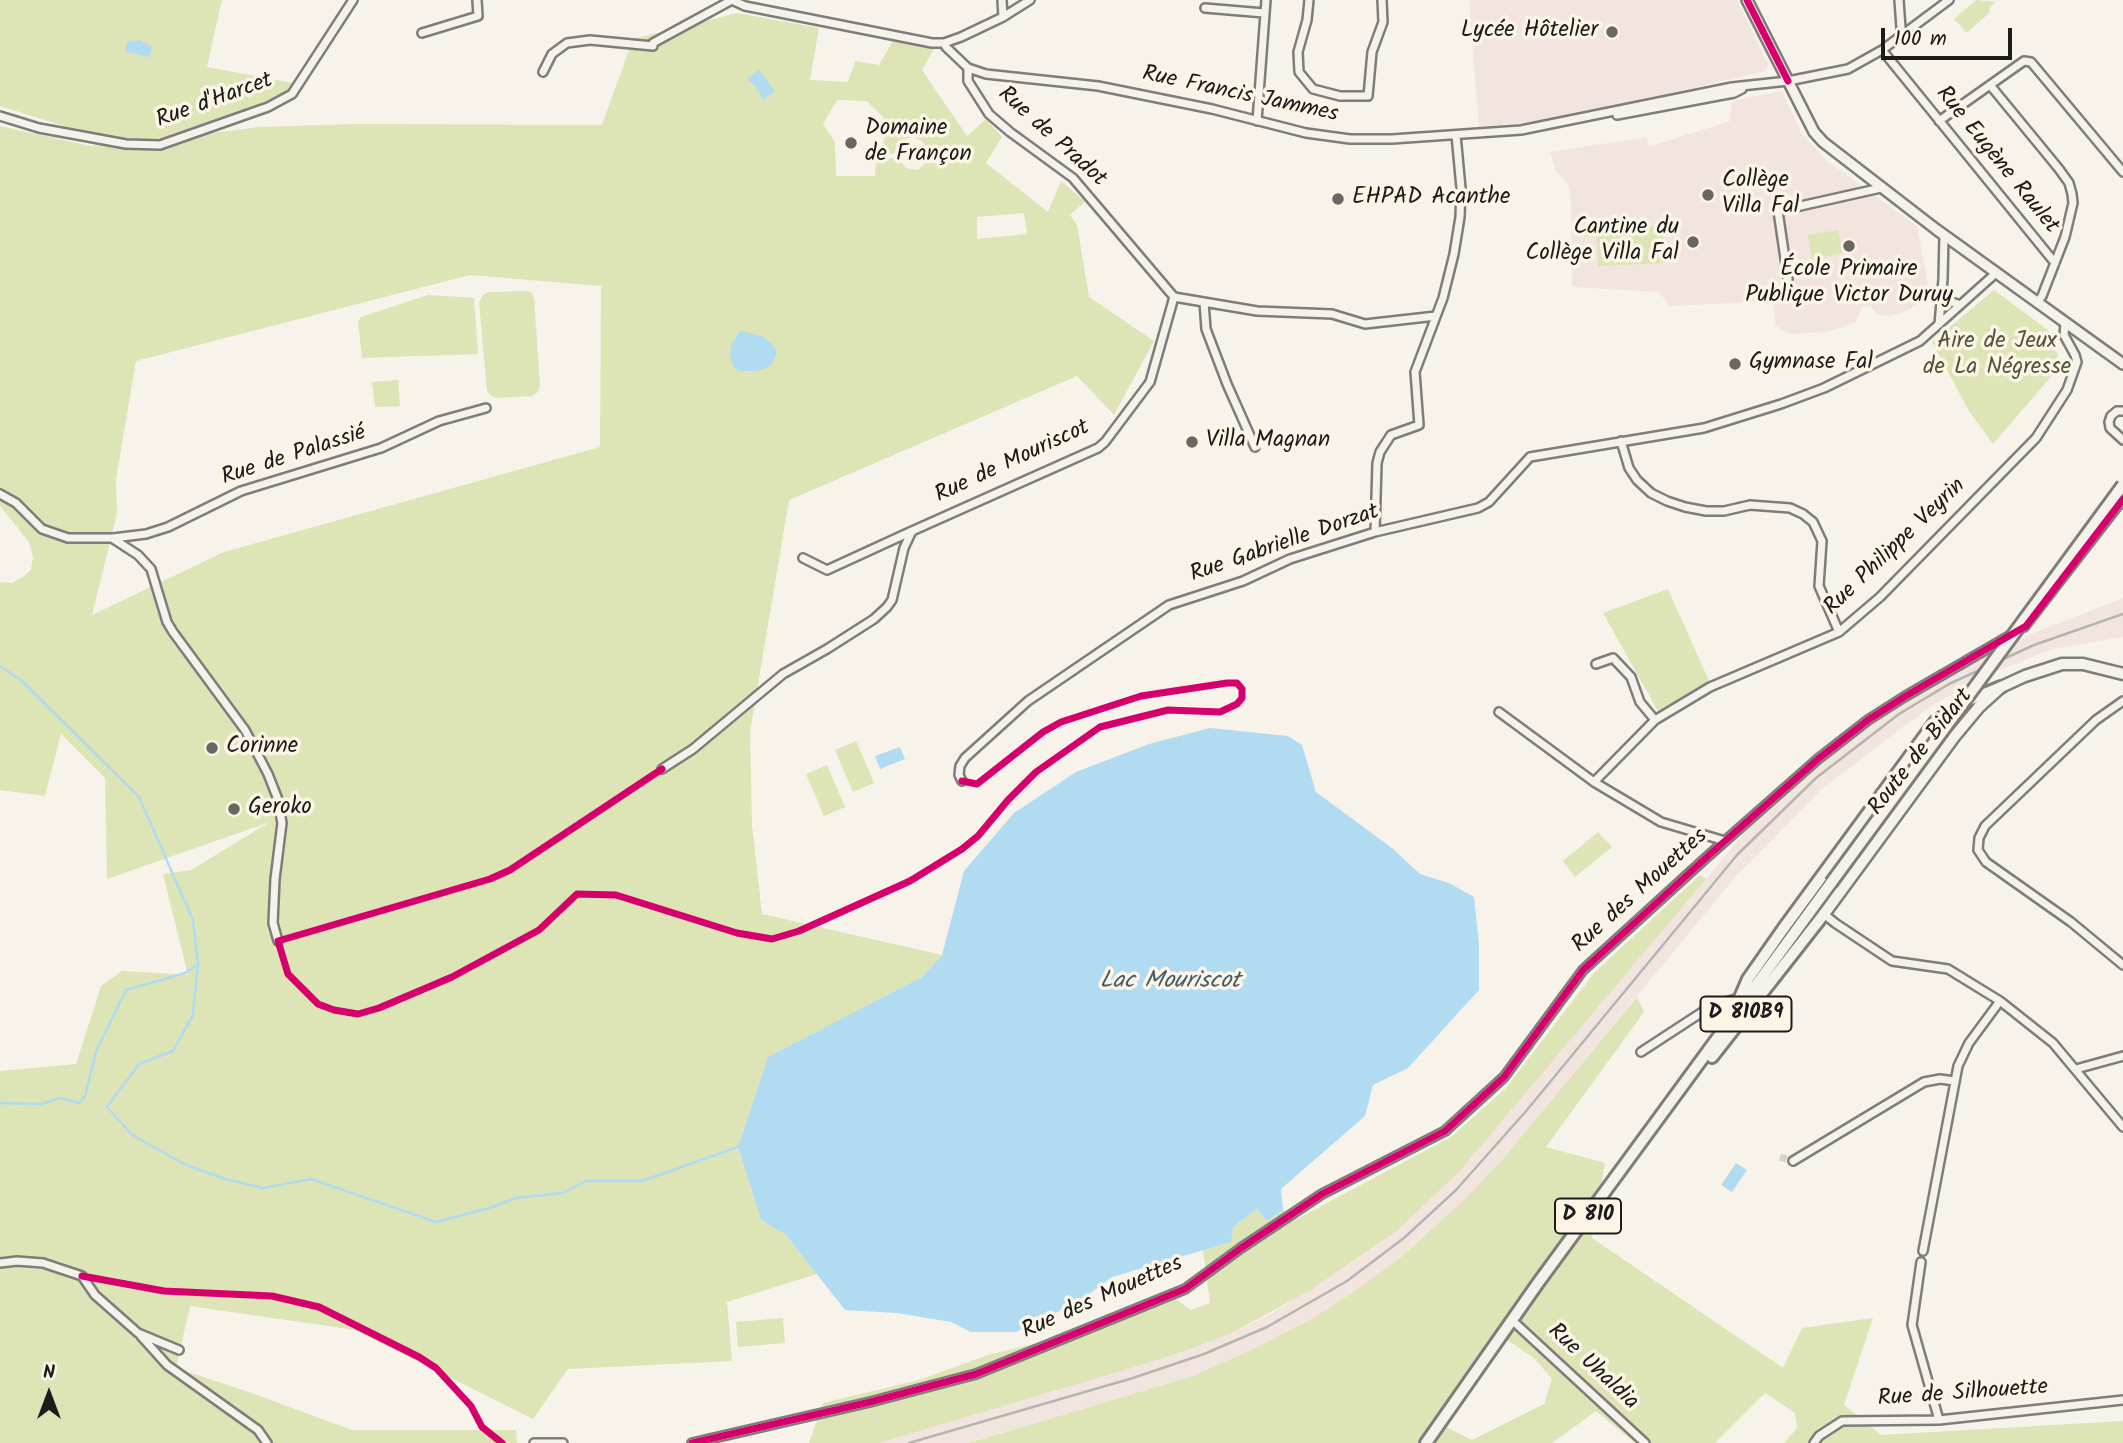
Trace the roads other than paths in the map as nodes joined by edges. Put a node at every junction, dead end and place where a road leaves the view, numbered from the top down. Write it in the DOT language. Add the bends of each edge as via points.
graph roads {
  1 [pos="354,0"];
  2 [pos="477,0"];
  3 [pos="732,0"];
  4 [pos="1002,0"];
  5 [pos="1030,0"];
  6 [pos="1266,0"];
  7 [pos="1309,0"];
  8 [pos="1382,0"];
  9 [pos="1747,0"];
  10 [pos="1899,0"];
  11 [pos="1949,0"];
  12 [pos="1205,8"];
  13 [pos="1264,13"];
  14 [pos="1003,17"];
  15 [pos="422,33"];
  16 [pos="1903,34"];
  17 [pos="944,43"];
  18 [pos="1882,50"];
  19 [pos="968,68"];
  20 [pos="542,72"];
  21 [pos="1788,81"];
  22 [pos="1990,85"];
  23 [pos="0,116"];
  24 [pos="1256,121"];
  25 [pos="1939,121"];
  26 [pos="1456,135"];
  27 [pos="2123,172"];
  28 [pos="1881,188"];
  29 [pos="1944,235"];
  30 [pos="2055,263"];
  31 [pos="1996,274"];
  32 [pos="1788,279"];
  33 [pos="1941,294"];
  34 [pos="1174,297"];
  35 [pos="1204,302"];
  36 [pos="2037,303"];
  37 [pos="1960,304"];
  38 [pos="1436,316"];
  39 [pos="2065,323"];
  40 [pos="1939,324"];
  41 [pos="2123,364"];
  42 [pos="486,408"];
  43 [pos="2123,411"];
  44 [pos="2123,440"];
  45 [pos="1621,441"];
  46 [pos="1255,447"];
  47 [pos="2123,485"];
  48 [pos="0,494"];
  49 [pos="2123,499"];
  50 [pos="912,531"];
  51 [pos="1375,532"];
  52 [pos="113,538"];
  53 [pos="803,558"];
  54 [pos="1839,632"];
  55 [pos="1596,664"];
  56 [pos="2123,674"];
  57 [pos="2001,687"];
  58 [pos="2123,701"];
  59 [pos="1499,712"];
  60 [pos="1655,720"];
  61 [pos="662,769"];
  62 [pos="962,781"];
  63 [pos="1594,782"];
  64 [pos="1725,841"];
  65 [pos="1824,914"];
  66 [pos="278,941"];
  67 [pos="2123,965"];
  68 [pos="1740,998"];
  69 [pos="2000,1001"];
  70 [pos="1725,1027"];
  71 [pos="1641,1052"];
  72 [pos="2123,1056"];
  73 [pos="2076,1069"];
  74 [pos="1954,1081"];
  75 [pos="1665,1112"];
  76 [pos="2123,1126"];
  77 [pos="1793,1161"];
  78 [pos="1923,1251"];
  79 [pos="1921,1262"];
  80 [pos="0,1263"];
  81 [pos="1513,1321"];
  82 [pos="138,1333"];
  83 [pos="179,1350"];
  84 [pos="2123,1400"];
  85 [pos="1939,1420"];
  86 [pos="267,1443"];
  87 [pos="534,1443"];
  88 [pos="563,1443"];
  89 [pos="692,1443"];
  90 [pos="1426,1443"];
  91 [pos="1645,1443"];
  92 [pos="1814,1443"];
  1 -- 23 [label="street, Rue d'Harcet" via="292,94 160,145 126,144"];
  2 -- 15 [label="street" via="478,16"];
  3 -- 17 [label="street"];
  3 -- 20 [label="street" via="653,47 602,41 567,43 552,54"];
  4 -- 14 [label="street"];
  5 -- 14 [label="street"];
  6 -- 13 [label="street"];
  7 -- 8 [label="street" via="1298,52 1299,72 1313,89 1340,96 1368,96"];
  9 -- 21 [label="street"];
  10 -- 16 [label="street"];
  11 -- 16 [label="street, Rue Francis Jammes"];
  12 -- 13 [label="street"];
  13 -- 24 [label="street"];
  14 -- 17 [label="street"];
  16 -- 18 [label="street, Rue Francis Jammes"];
  17 -- 19 [label="street"];
  18 -- 21 [label="street, Rue Francis Jammes" via="1848,69"];
  18 -- 25 [label="street, Rue Eugène Raulet"];
  19 -- 24 [label="street, Rue Francis Jammes" via="1098,86"];
  19 -- 34 [label="street, Rue de Pradot" via="968,81 989,114 1073,178"];
  21 -- 26 [label="street, Rue Francis Jammes" via="1521,130"];
  21 -- 28 [label="street" via="1823,142"];
  22 -- 25 [label="street"];
  22 -- 27 [label="street" via="2024,61 2031,62"];
  22 -- 30 [label="street" via="2069,183 2073,203"];
  24 -- 26 [label="street, Rue Francis Jammes" via="1350,139"];
  25 -- 30 [label="street, Rue Eugène Raulet"];
  26 -- 38 [label="street" via="1461,217"];
  28 -- 29 [label="street"];
  28 -- 32 [label="street" via="1778,211"];
  29 -- 31 [label="street"];
  29 -- 33 [label="street"];
  30 -- 36 [label="street"];
  31 -- 36 [label="street"];
  31 -- 37 [label="street, Rue Gabrielle Dorzat"];
  33 -- 37 [label="street"];
  33 -- 40 [label="street"];
  34 -- 35 [label="street"];
  34 -- 50 [label="street, Rue de Mouriscot" via="1150,382 1098,448"];
  35 -- 38 [label="street" via="1257,311 1332,314 1365,324"];
  35 -- 46 [label="street" via="1206,329"];
  36 -- 39 [label="street"];
  37 -- 40 [label="street, Rue Gabrielle Dorzat"];
  38 -- 51 [label="street" via="1415,372 1419,425 1391,435 1380,452"];
  39 -- 41 [label="street"];
  39 -- 54 [label="street, Rue Philippe Veyrin" via="2064,335 2077,362 2067,390 2036,438 1880,597"];
  40 -- 45 [label="street, Rue Gabrielle Dorzat" via="1899,352 1781,404 1704,428"];
  42 -- 52 [label="street, Rue de Palassié" via="439,422 381,448 241,491 168,527"];
  43 -- 44 [label="street" via="2117,411 2109,422"];
  45 -- 51 [label="street, Rue Gabrielle Dorzat" via="1530,457 1478,508"];
  45 -- 54 [label="street" via="1637,480 1667,501 1706,511 1750,505 1790,508 1813,522 1822,541 1819,586"];
  47 -- 70 [label="main road, D 810, bridge"];
  48 -- 52 [label="street, Rue de Palassié" via="54,534"];
  49 -- 64 [label="street, Rue des Mouettes" via="2026,626 1868,720"];
  50 -- 53 [label="street, Rue de Mouriscot" via="827,570"];
  50 -- 61 [label="street" via="887,607 783,674"];
  51 -- 62 [label="street, Rue Gabrielle Dorzat" via="1169,605 1028,701 965,758 960,766"];
  52 -- 66 [label="street" via="151,569 167,622 245,730 268,774 282,823 273,923"];
  54 -- 60 [label="street, Rue Philippe Veyrin" via="1710,687"];
  55 -- 60 [label="street" via="1613,657 1631,677 1640,702"];
  56 -- 57 [label="main road, Route de Bidart / D 810B9" via="2062,664"];
  57 -- 65 [label="main road, Route de Bidart / D 810B9" via="1954,737"];
  57 -- 68 [label="main road" via="1967,701 1935,722 1783,929"];
  58 -- 67 [label="street" via="2096,719 1985,826 1978,850 1986,862"];
  59 -- 63 [label="street"];
  60 -- 63 [label="street, Rue Philippe Veyrin"];
  63 -- 64 [label="street" via="1661,822"];
  64 -- 89 [label="street, Rue des Mouettes" via="1583,970 1504,1077 1445,1131 1321,1194 1185,1289 976,1374"];
  65 -- 69 [label="street" via="1892,961 1948,969"];
  65 -- 75 [label="main road, D 810B9"];
  68 -- 70 [label="main road"];
  68 -- 71 [label="street" via="1713,1005"];
  69 -- 73 [label="street"];
  69 -- 74 [label="street" via="1962,1055"];
  70 -- 75 [label="main road, D 810"];
  72 -- 73 [label="street"];
  73 -- 76 [label="street"];
  74 -- 77 [label="street" via="1924,1082"];
  74 -- 78 [label="street"];
  75 -- 81 [label="main road, D 810"];
  79 -- 85 [label="street" via="1912,1325"];
  80 -- 82 [label="street" via="43,1263 82,1276"];
  81 -- 90 [label="main road, D 810"];
  81 -- 91 [label="street, Rue Uhaldia"];
  82 -- 83 [label="street"];
  82 -- 86 [label="street" via="167,1365 258,1430"];
  84 -- 85 [label="street, Rue de Silhouette"];
  85 -- 92 [label="street, Rue de Silhouette" via="1843,1421"];
  87 -- 88 [label="street"];
}
